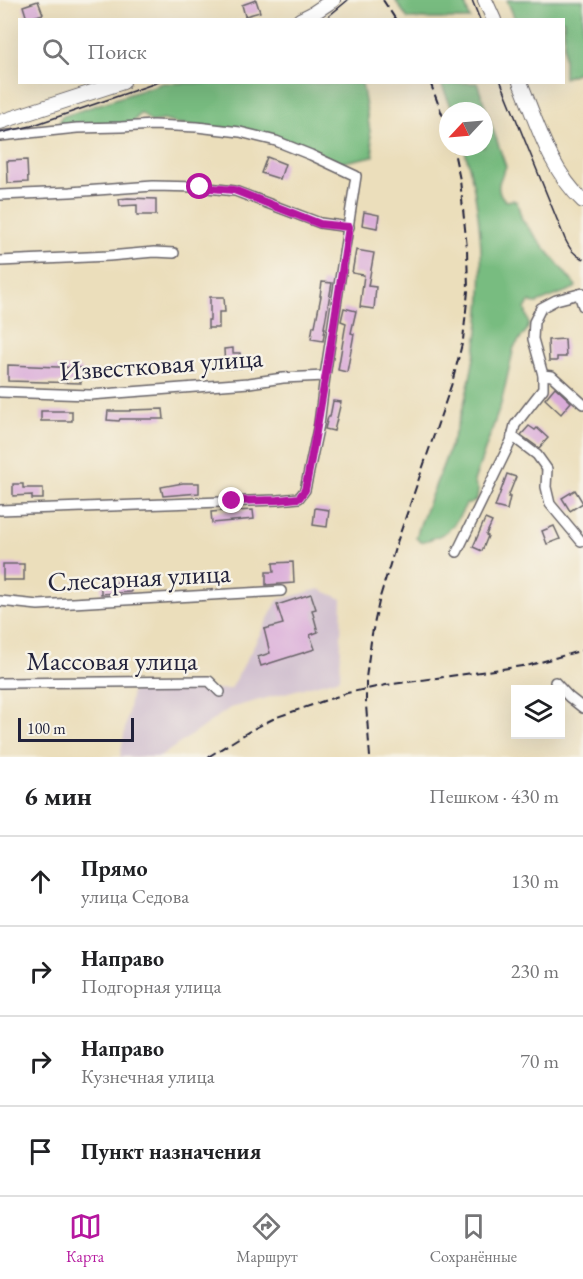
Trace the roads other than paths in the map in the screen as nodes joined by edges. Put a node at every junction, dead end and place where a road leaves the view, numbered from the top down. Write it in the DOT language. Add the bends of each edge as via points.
graph roads {
  1 [pos="485,0"];
  2 [pos="329,1"];
  3 [pos="304,18"];
  4 [pos="493,18"];
  5 [pos="117,84"];
  6 [pos="521,84"];
  7 [pos="0,122"];
  8 [pos="0,136"];
  9 [pos="0,195"];
  10 [pos="583,201"];
  11 [pos="349,227"];
  12 [pos="174,253"];
  13 [pos="0,261"];
  14 [pos="581,293"];
  15 [pos="583,306"];
  16 [pos="543,375"];
  17 [pos="325,376"];
  18 [pos="0,392"];
  19 [pos="583,404"];
  20 [pos="512,435"];
  21 [pos="0,510"];
  22 [pos="581,541"];
  23 [pos="457,552"];
  24 [pos="281,591"];
  25 [pos="0,601"];
  26 [pos="555,682"];
  27 [pos="0,683"];
  28 [pos="220,692"];
  29 [pos="583,708"];
  1 -- 4 [label="main road"];
  2 -- 3 [label="main road"];
  5 -- 7 [label="main road"];
  6 -- 10 [label="main road" via="554,162"];
  8 -- 11 [label="street" via="153,125 240,132 276,141 356,176"];
  9 -- 11 [label="street" via="153,186 234,190 320,224"];
  11 -- 17 [label="street"];
  12 -- 13 [label="street"];
  14 -- 15 [label="street"];
  14 -- 16 [label="street" via="541,308 534,322"];
  16 -- 19 [label="street" via="552,376"];
  16 -- 20 [label="street" via="543,389 515,425"];
  17 -- 18 [label="street, Известковая улица" via="90,395"];
  17 -- 21 [label="street" via="305,490 299,498"];
  20 -- 22 [label="street" via="548,469 546,487 550,504"];
  20 -- 23 [label="street"];
  24 -- 25 [label="street, Слесарная улица" via="38,605"];
  26 -- 29 [label="street"];
  27 -- 28 [label="street, Массовая улица" via="209,681"];
}
